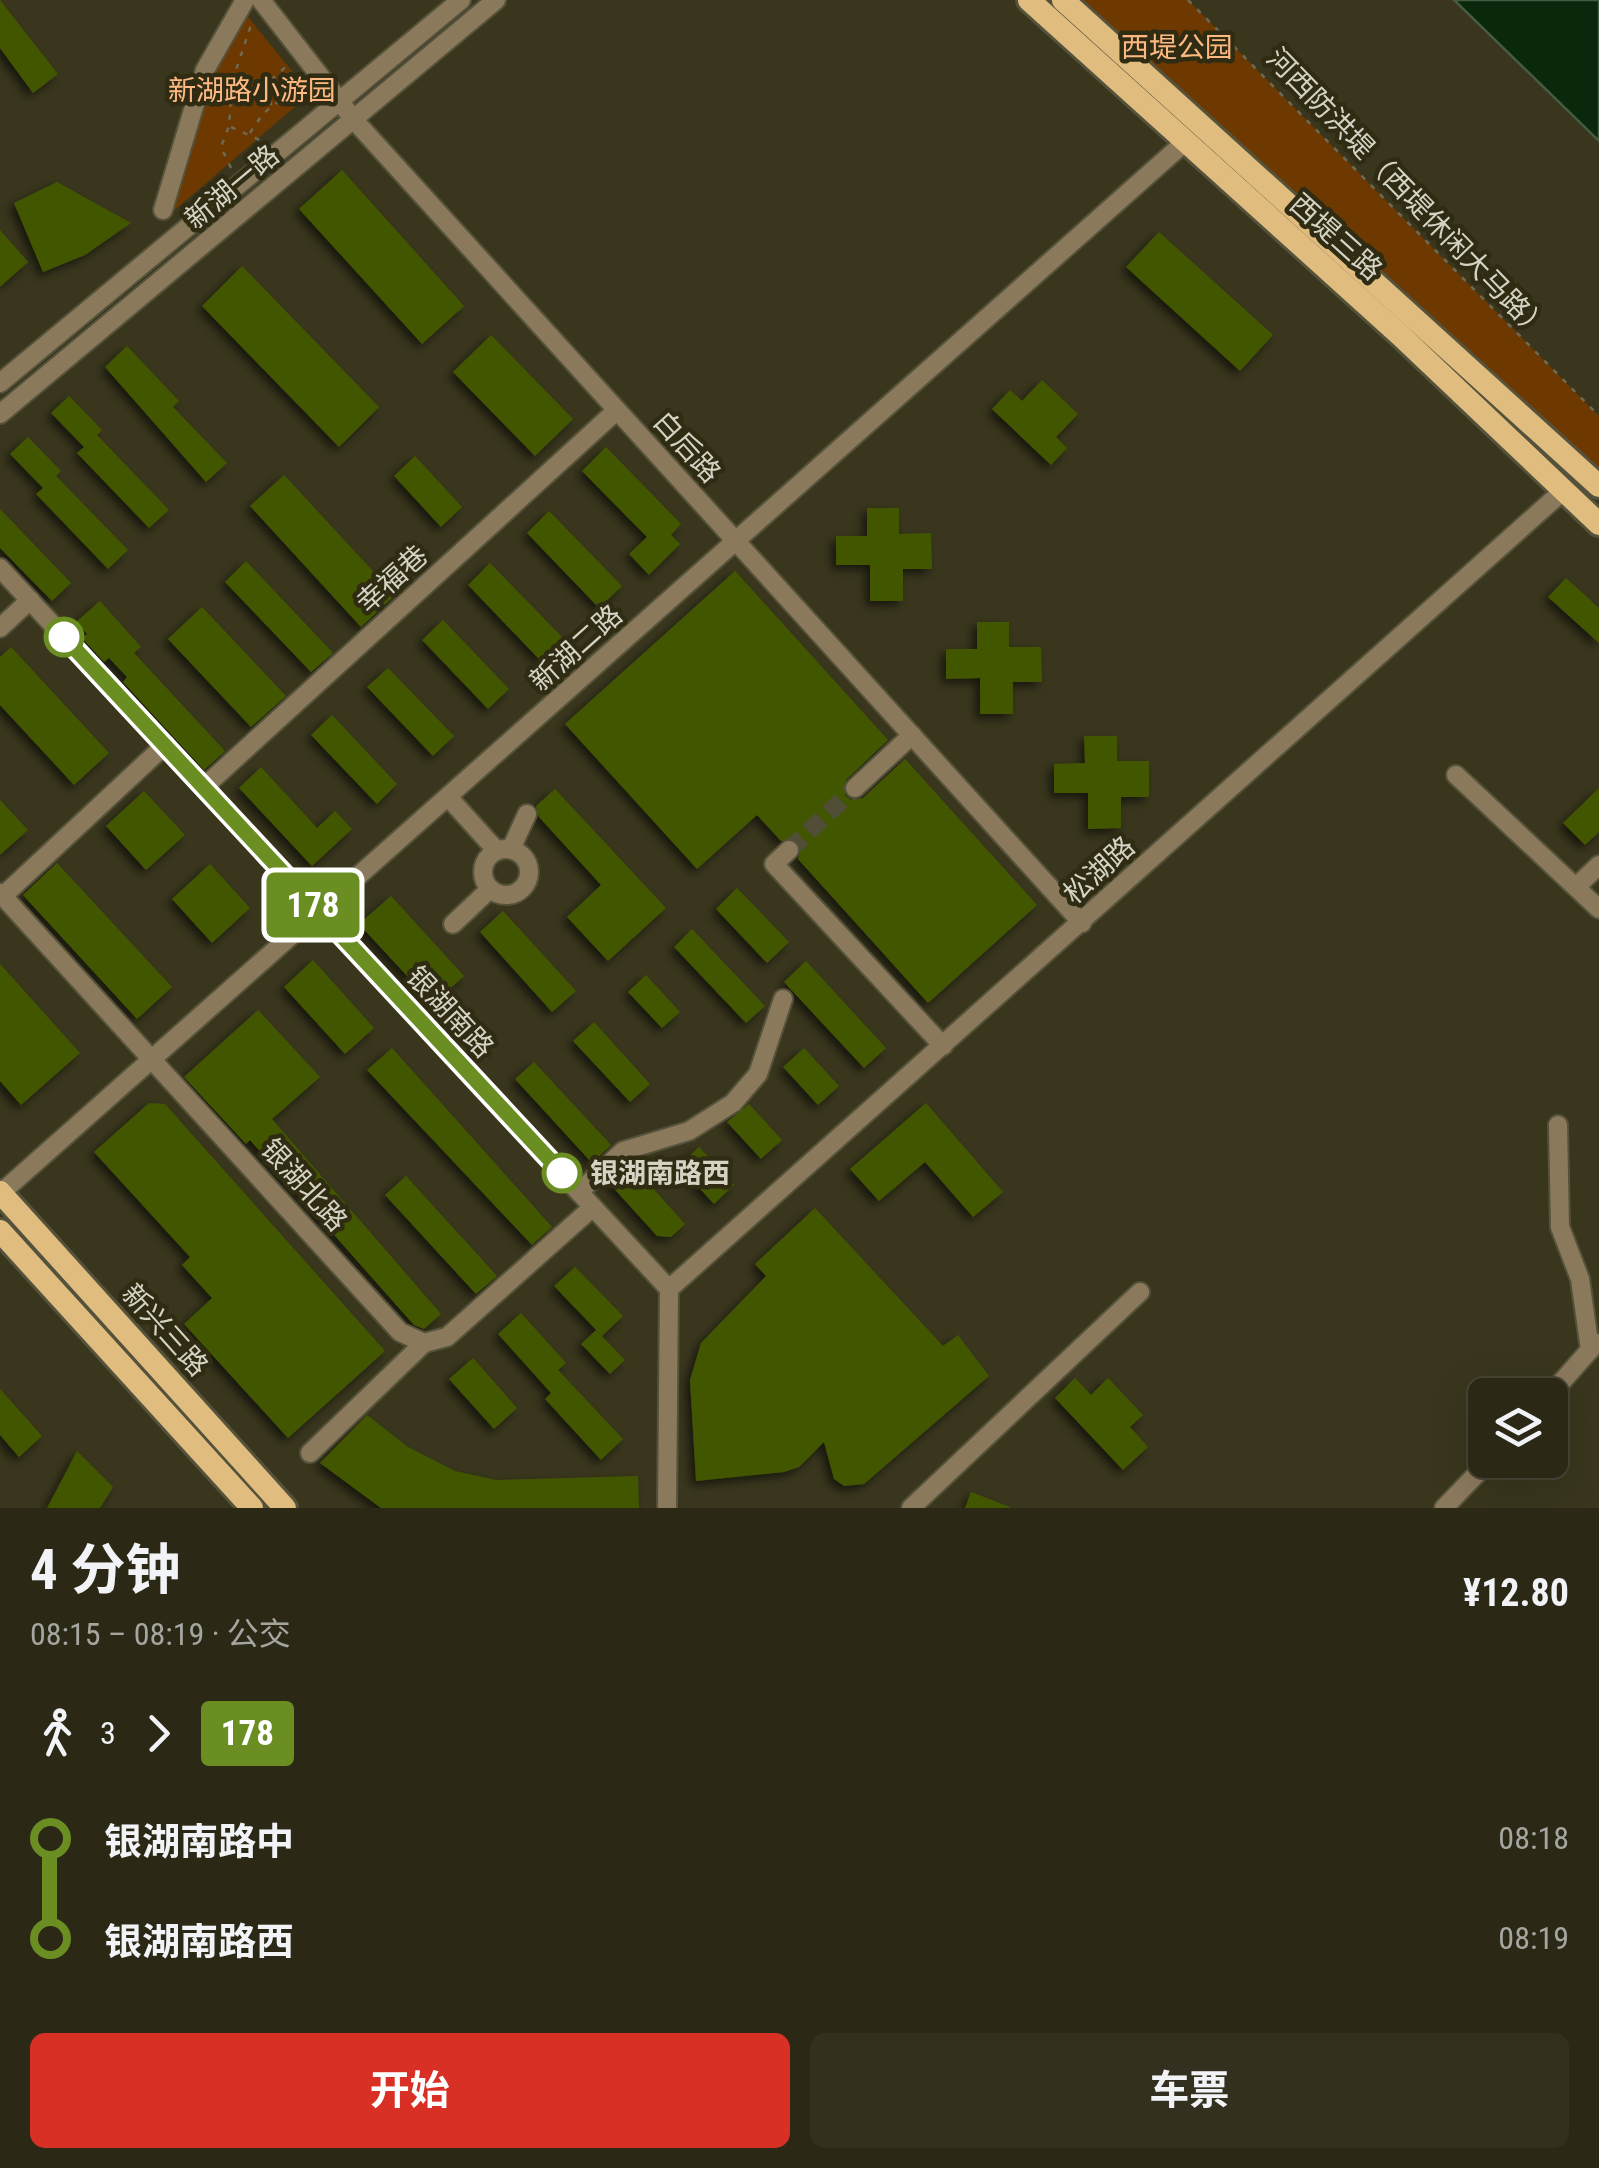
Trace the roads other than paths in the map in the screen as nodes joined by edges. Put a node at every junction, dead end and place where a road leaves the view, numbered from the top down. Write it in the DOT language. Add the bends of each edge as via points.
graph roads {
  1 [pos="461,0"];
  2 [pos="496,0"];
  3 [pos="1029,0"];
  4 [pos="1063,0"];
  5 [pos="253,5"];
  6 [pos="334,105"];
  7 [pos="355,121"];
  8 [pos="1186,142"];
  9 [pos="163,210"];
  10 [pos="0,383"];
  11 [pos="616,411"];
  12 [pos="0,414"];
  13 [pos="1599,486"];
  14 [pos="1564,490"];
  15 [pos="1599,524"];
  16 [pos="737,542"];
  17 [pos="0,568"];
  18 [pos="30,600"];
  19 [pos="0,628"];
  20 [pos="912,735"];
  21 [pos="165,745"];
  22 [pos="1456,775"];
  23 [pos="204,787"];
  24 [pos="855,788"];
  25 [pos="449,798"];
  26 [pos="528,814"];
  27 [pos="503,849"];
  28 [pos="789,850"];
  29 [pos="1599,865"];
  30 [pos="1576,887"];
  31 [pos="490,889"];
  32 [pos="1,894"];
  33 [pos="1599,909"];
  34 [pos="320,912"];
  35 [pos="1082,923"];
  36 [pos="453,924"];
  37 [pos="783,999"];
  38 [pos="943,1046"];
  39 [pos="153,1060"];
  40 [pos="1558,1125"];
  41 [pos="1,1192"];
  42 [pos="580,1192"];
  43 [pos="593,1207"];
  44 [pos="0,1231"];
  45 [pos="668,1290"];
  46 [pos="1140,1292"];
  47 [pos="424,1344"];
  48 [pos="1594,1345"];
  49 [pos="1565,1378"];
  50 [pos="310,1453"];
  51 [pos="1473,1478"];
  52 [pos="242,1502"];
  53 [pos="285,1508"];
  54 [pos="667,1508"];
  55 [pos="911,1508"];
  56 [pos="1444,1508"];
  1 -- 6 [label="street, 新湖一路"];
  2 -- 7 [label="street, 新湖一路"];
  3 -- 8 [label="main road, 西堤三路"];
  4 -- 13 [label="main road, 西堤三路"];
  5 -- 6 [label="street, 白后路" via="302,53"];
  5 -- 9 [label="street" via="204,70"];
  6 -- 7 [label="street, 白后路"];
  6 -- 10 [label="street, 新湖一路"];
  7 -- 11 [label="street, 白后路"];
  7 -- 12 [label="street, 新湖一路"];
  8 -- 14 [label="main road, 西堤三路"];
  8 -- 16 [label="street, 新湖二路"];
  11 -- 16 [label="street, 白后路"];
  11 -- 23 [label="street, 幸福巷"];
  14 -- 15 [label="main road, 西堤三路"];
  14 -- 35 [label="street, 松湖路"];
  16 -- 20 [label="street, 白后路"];
  16 -- 25 [label="street, 新湖二路"];
  17 -- 18 [label="street, 银湖南路"];
  18 -- 19 [label="street"];
  18 -- 21 [label="street, 银湖南路"];
  20 -- 24 [label="street"];
  20 -- 35 [label="street, 白后路"];
  21 -- 23 [label="street, 银湖南路"];
  21 -- 32 [label="street"];
  22 -- 30 [label="street"];
  23 -- 34 [label="street, 银湖南路"];
  25 -- 27 [label="street"];
  25 -- 34 [label="street, 新湖二路"];
  26 -- 27 [label="street"];
  27 -- 31 [label="street" via="482,868"];
  27 -- 31 [label="street" via="528,864 528,879 512,894"];
  28 -- 38 [label="street" via="774,864"];
  29 -- 30 [label="street"];
  30 -- 33 [label="street"];
  31 -- 36 [label="street"];
  32 -- 39 [label="street, 银湖北路"];
  34 -- 39 [label="street, 新湖二路"];
  34 -- 42 [label="street, 银湖南路"];
  35 -- 38 [label="street, 松湖路"];
  37 -- 42 [label="street" via="758,1074 734,1103 689,1130 623,1151"];
  38 -- 45 [label="street, 松湖路"];
  39 -- 41 [label="street, 新湖二路"];
  39 -- 47 [label="street, 银湖北路" via="400,1332"];
  40 -- 48 [label="street" via="1560,1227"];
  41 -- 53 [label="main road, 新兴三路"];
  42 -- 43 [label="street, 银湖南路"];
  43 -- 45 [label="street, 银湖南路"];
  43 -- 47 [label="street" via="447,1337"];
  44 -- 52 [label="main road, 新兴三路"];
  45 -- 54 [label="street"];
  46 -- 55 [label="street"];
  47 -- 50 [label="street"];
  48 -- 49 [label="street"];
  51 -- 56 [label="street"];
}
